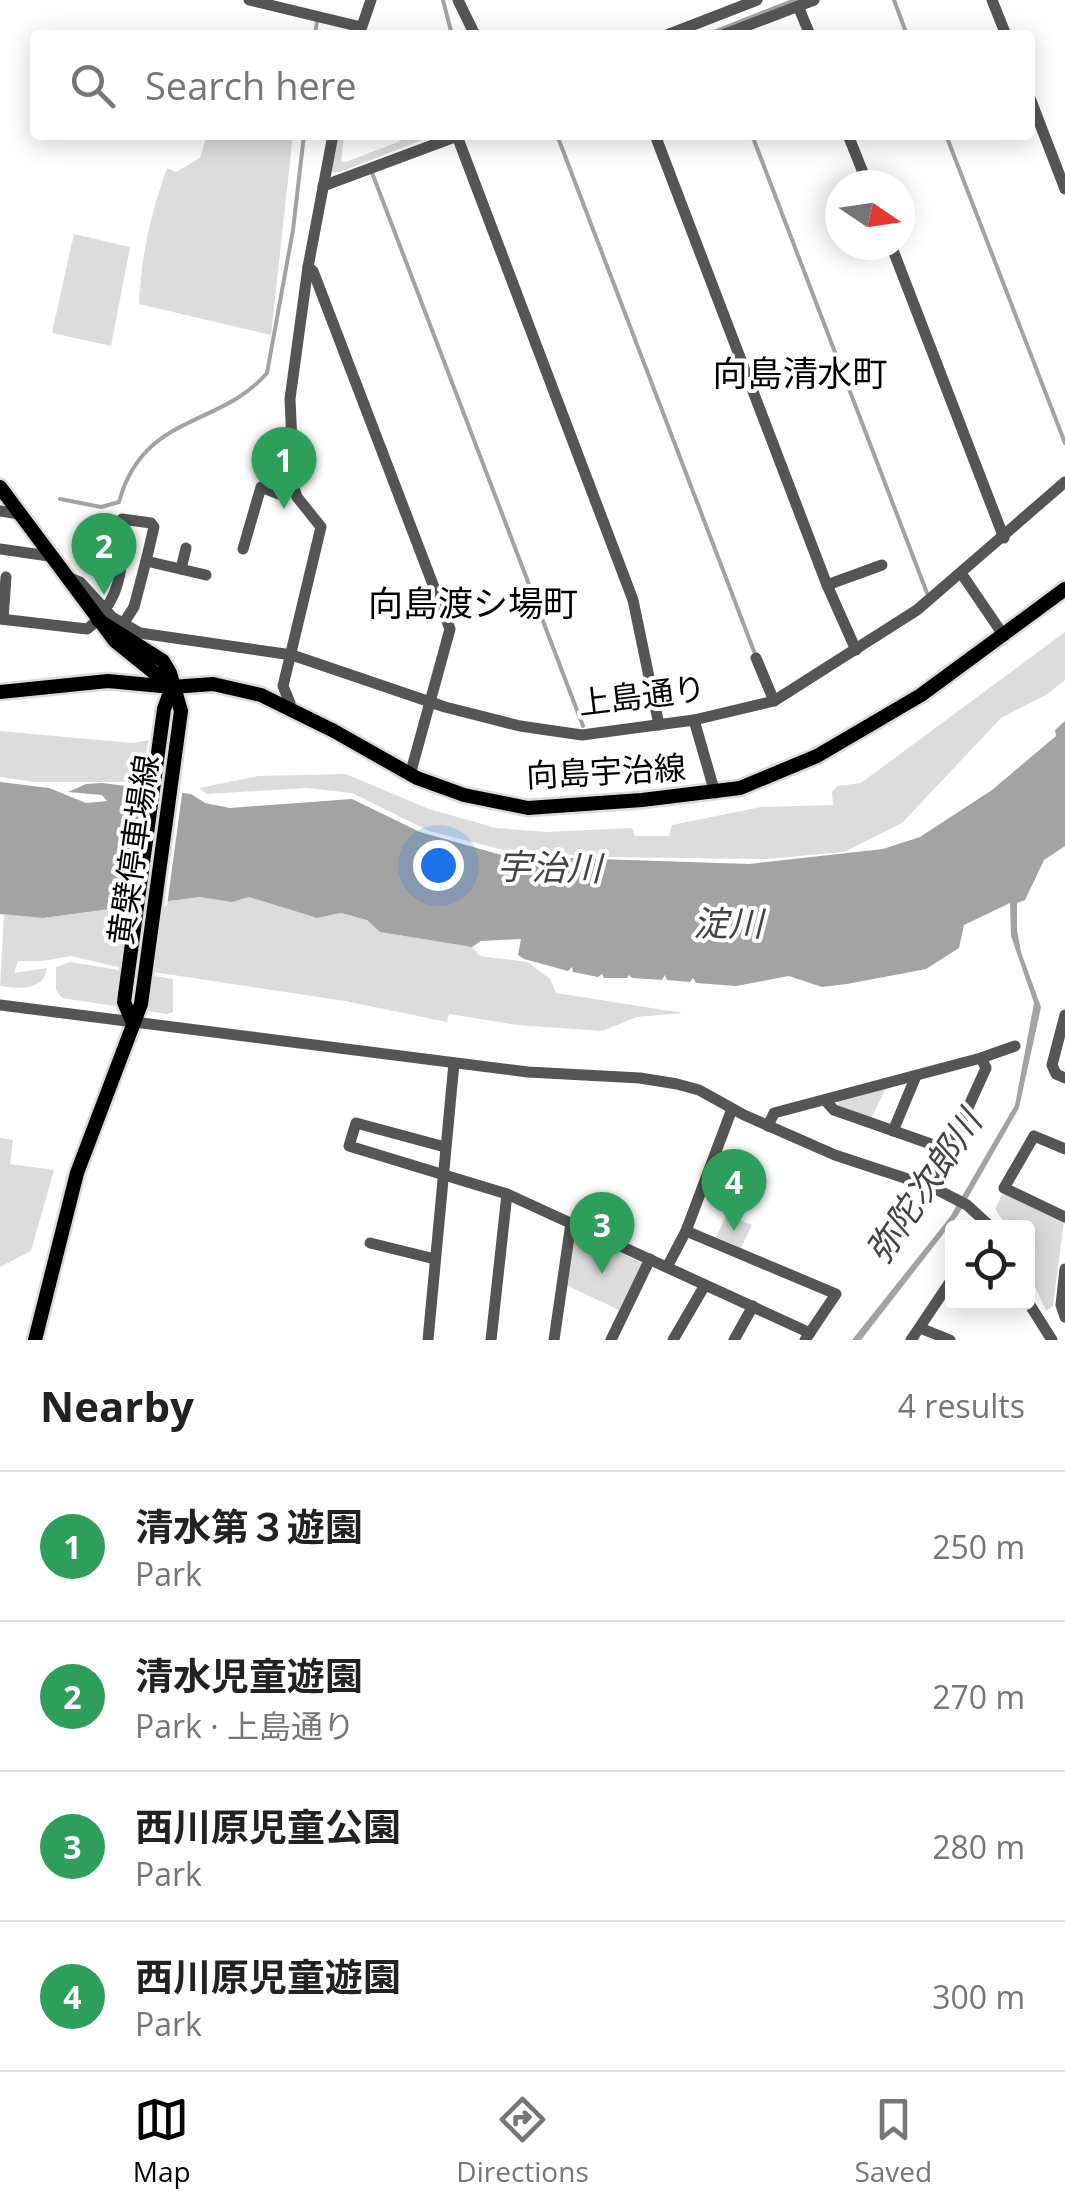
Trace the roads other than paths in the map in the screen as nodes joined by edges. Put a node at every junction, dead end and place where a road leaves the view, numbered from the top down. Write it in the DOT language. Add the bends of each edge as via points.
graph roads {
  1 [pos="248,0"];
  2 [pos="370,0"];
  3 [pos="458,0"];
  4 [pos="757,0"];
  5 [pos="814,0"];
  6 [pos="992,0"];
  7 [pos="798,6"];
  8 [pos="356,30"];
  9 [pos="360,30"];
  10 [pos="473,30"];
  11 [pos="680,30"];
  12 [pos="736,30"];
  13 [pos="808,30"];
  14 [pos="1004,30"];
  15 [pos="1035,111"];
  16 [pos="333,140"];
  17 [pos="448,140"];
  18 [pos="460,140"];
  19 [pos="657,140"];
  20 [pos="850,140"];
  21 [pos="862,170"];
  22 [pos="324,186"];
  23 [pos="1065,189"];
  24 [pos="897,260"];
  25 [pos="308,267"];
  26 [pos="1065,482"];
  27 [pos="0,487"];
  28 [pos="294,488"];
  29 [pos="0,511"];
  30 [pos="20,514"];
  31 [pos="1004,538"];
  32 [pos="186,548"];
  33 [pos="0,549"];
  34 [pos="243,550"];
  35 [pos="49,556"];
  36 [pos="146,561"];
  37 [pos="882,565"];
  38 [pos="180,569"];
  39 [pos="961,573"];
  40 [pos="206,575"];
  41 [pos="6,576"];
  42 [pos="827,585"];
  43 [pos="1065,589"];
  44 [pos="101,614"];
  45 [pos="2,616"];
  46 [pos="123,624"];
  47 [pos="1004,636"];
  48 [pos="856,650"];
  49 [pos="292,654"];
  50 [pos="756,658"];
  51 [pos="139,660"];
  52 [pos="130,682"];
  53 [pos="172,687"];
  54 [pos="0,692"];
  55 [pos="774,701"];
  56 [pos="429,702"];
  57 [pos="288,708"];
  58 [pos="694,720"];
  59 [pos="659,725"];
  60 [pos="410,774"];
  61 [pos="715,793"];
  62 [pos="0,1006"];
  63 [pos="132,1012"];
  64 [pos="1065,1015"];
  65 [pos="1015,1046"];
  66 [pos="982,1058"];
  67 [pos="454,1063"];
  68 [pos="916,1076"];
  69 [pos="1065,1078"];
  70 [pos="825,1100"];
  71 [pos="732,1109"];
  72 [pos="768,1126"];
  73 [pos="892,1131"];
  74 [pos="444,1147"];
  75 [pos="948,1150"];
  76 [pos="1065,1150"];
  77 [pos="442,1175"];
  78 [pos="932,1187"];
  79 [pos="507,1194"];
  80 [pos="1065,1217"];
  81 [pos="983,1220"];
  82 [pos="571,1223"];
  83 [pos="686,1230"];
  84 [pos="370,1243"];
  85 [pos="435,1259"];
  86 [pos="650,1260"];
  87 [pos="667,1267"];
  88 [pos="1065,1269"];
  89 [pos="705,1284"];
  90 [pos="945,1290"];
  91 [pos="753,1306"];
  92 [pos="1033,1310"];
  93 [pos="1063,1314"];
  94 [pos="920,1328"];
  95 [pos="807,1336"];
  96 [pos="35,1340"];
  97 [pos="428,1340"];
  98 [pos="490,1340"];
  99 [pos="554,1340"];
  100 [pos="611,1340"];
  101 [pos="673,1340"];
  102 [pos="734,1340"];
  103 [pos="912,1340"];
  104 [pos="950,1340"];
  105 [pos="1052,1340"];
  1 -- 8 [label="street"];
  2 -- 9 [label="street"];
  3 -- 10 [label="street"];
  4 -- 11 [label="street"];
  5 -- 7 [label="street"];
  6 -- 14 [label="street"];
  7 -- 12 [label="street"];
  7 -- 13 [label="street"];
  15 -- 23 [label="street"];
  16 -- 22 [label="street"];
  17 -- 22 [label="street"];
  18 -- 59 [label="street" via="633,600"];
  19 -- 42 [label="street"];
  20 -- 21 [label="street"];
  22 -- 25 [label="street"];
  24 -- 31 [label="street"];
  25 -- 28 [label="street" via="290,399"];
  25 -- 56 [label="street" via="450,629"];
  26 -- 31 [label="street, 上島通り"];
  27 -- 30 [label="main road, 黄檗停車場線"];
  28 -- 34 [label="street" via="279,494 261,488"];
  28 -- 49 [label="street" via="321,528"];
  29 -- 30 [label="street"];
  30 -- 35 [label="main road, 黄檗停車場線"];
  31 -- 39 [label="street, 上島通り"];
  32 -- 38 [label="street"];
  33 -- 35 [label="street"];
  35 -- 44 [label="main road, 黄檗停車場線"];
  36 -- 38 [label="street"];
  36 -- 44 [label="street" via="152,523 122,518 117,586"];
  36 -- 46 [label="street"];
  37 -- 42 [label="street"];
  38 -- 40 [label="street"];
  39 -- 47 [label="street"];
  39 -- 48 [label="street, 上島通り"];
  41 -- 45 [label="street"];
  42 -- 48 [label="street"];
  43 -- 47 [label="main road, 向島宇治線"];
  44 -- 45 [label="street" via="87,629"];
  44 -- 46 [label="street, 上島通り"];
  44 -- 51 [label="main road, 黄檗停車場線" via="115,641"];
  44 -- 53 [label="main road, 黄檗停車場線" via="163,661"];
  46 -- 49 [label="street, 上島通り" via="140,633"];
  47 -- 61 [label="main road, 向島宇治線" via="848,740 786,771"];
  48 -- 55 [label="street, 上島通り"];
  49 -- 56 [label="street, 上島通り"];
  49 -- 57 [label="street" via="283,686"];
  50 -- 55 [label="street"];
  51 -- 52 [label="main road"];
  51 -- 53 [label="main road, 黄檗停車場線"];
  52 -- 53 [label="main road, 向島宇治線"];
  52 -- 54 [label="main road, 向島宇治線"];
  53 -- 57 [label="main road, 向島宇治線" via="213,684"];
  53 -- 63 [label="main road, 黄檗停車場線"];
  55 -- 58 [label="street, 上島通り"];
  56 -- 59 [label="street, 上島通り" via="582,734"];
  56 -- 60 [label="street"];
  57 -- 60 [label="main road, 向島宇治線"];
  58 -- 59 [label="street, 上島通り"];
  58 -- 61 [label="street"];
  60 -- 61 [label="main road, 向島宇治線" via="464,796 528,808"];
  62 -- 63 [label="street"];
  63 -- 67 [label="street"];
  63 -- 96 [label="main road, 黄檗停車場線" via="118,1069 76,1173"];
  64 -- 69 [label="street" via="1052,1065"];
  65 -- 66 [label="street"];
  66 -- 68 [label="street"];
  66 -- 75 [label="street" via="986,1068"];
  67 -- 71 [label="street" via="653,1080 699,1090"];
  67 -- 74 [label="street"];
  68 -- 70 [label="street"];
  68 -- 73 [label="street"];
  70 -- 72 [label="street" via="774,1113"];
  70 -- 73 [label="street" via="834,1110"];
  71 -- 72 [label="street"];
  71 -- 83 [label="street"];
  72 -- 78 [label="street"];
  73 -- 75 [label="street"];
  74 -- 77 [label="street"];
  74 -- 77 [label="street" via="356,1124 349,1146"];
  75 -- 78 [label="street"];
  76 -- 80 [label="street" via="1034,1136 1004,1188"];
  77 -- 79 [label="street"];
  77 -- 85 [label="street"];
  78 -- 81 [label="street"];
  79 -- 82 [label="street"];
  79 -- 98 [label="street"];
  82 -- 86 [label="street"];
  82 -- 99 [label="street"];
  83 -- 87 [label="street"];
  83 -- 95 [label="street" via="836,1294"];
  84 -- 85 [label="street"];
  85 -- 97 [label="street"];
  86 -- 87 [label="street"];
  86 -- 100 [label="street"];
  87 -- 89 [label="street"];
  88 -- 93 [label="street"];
  89 -- 91 [label="street"];
  89 -- 101 [label="street"];
  90 -- 94 [label="street"];
  91 -- 95 [label="street"];
  91 -- 102 [label="street"];
  92 -- 105 [label="street"];
  94 -- 103 [label="street"];
  94 -- 104 [label="street"];
}
